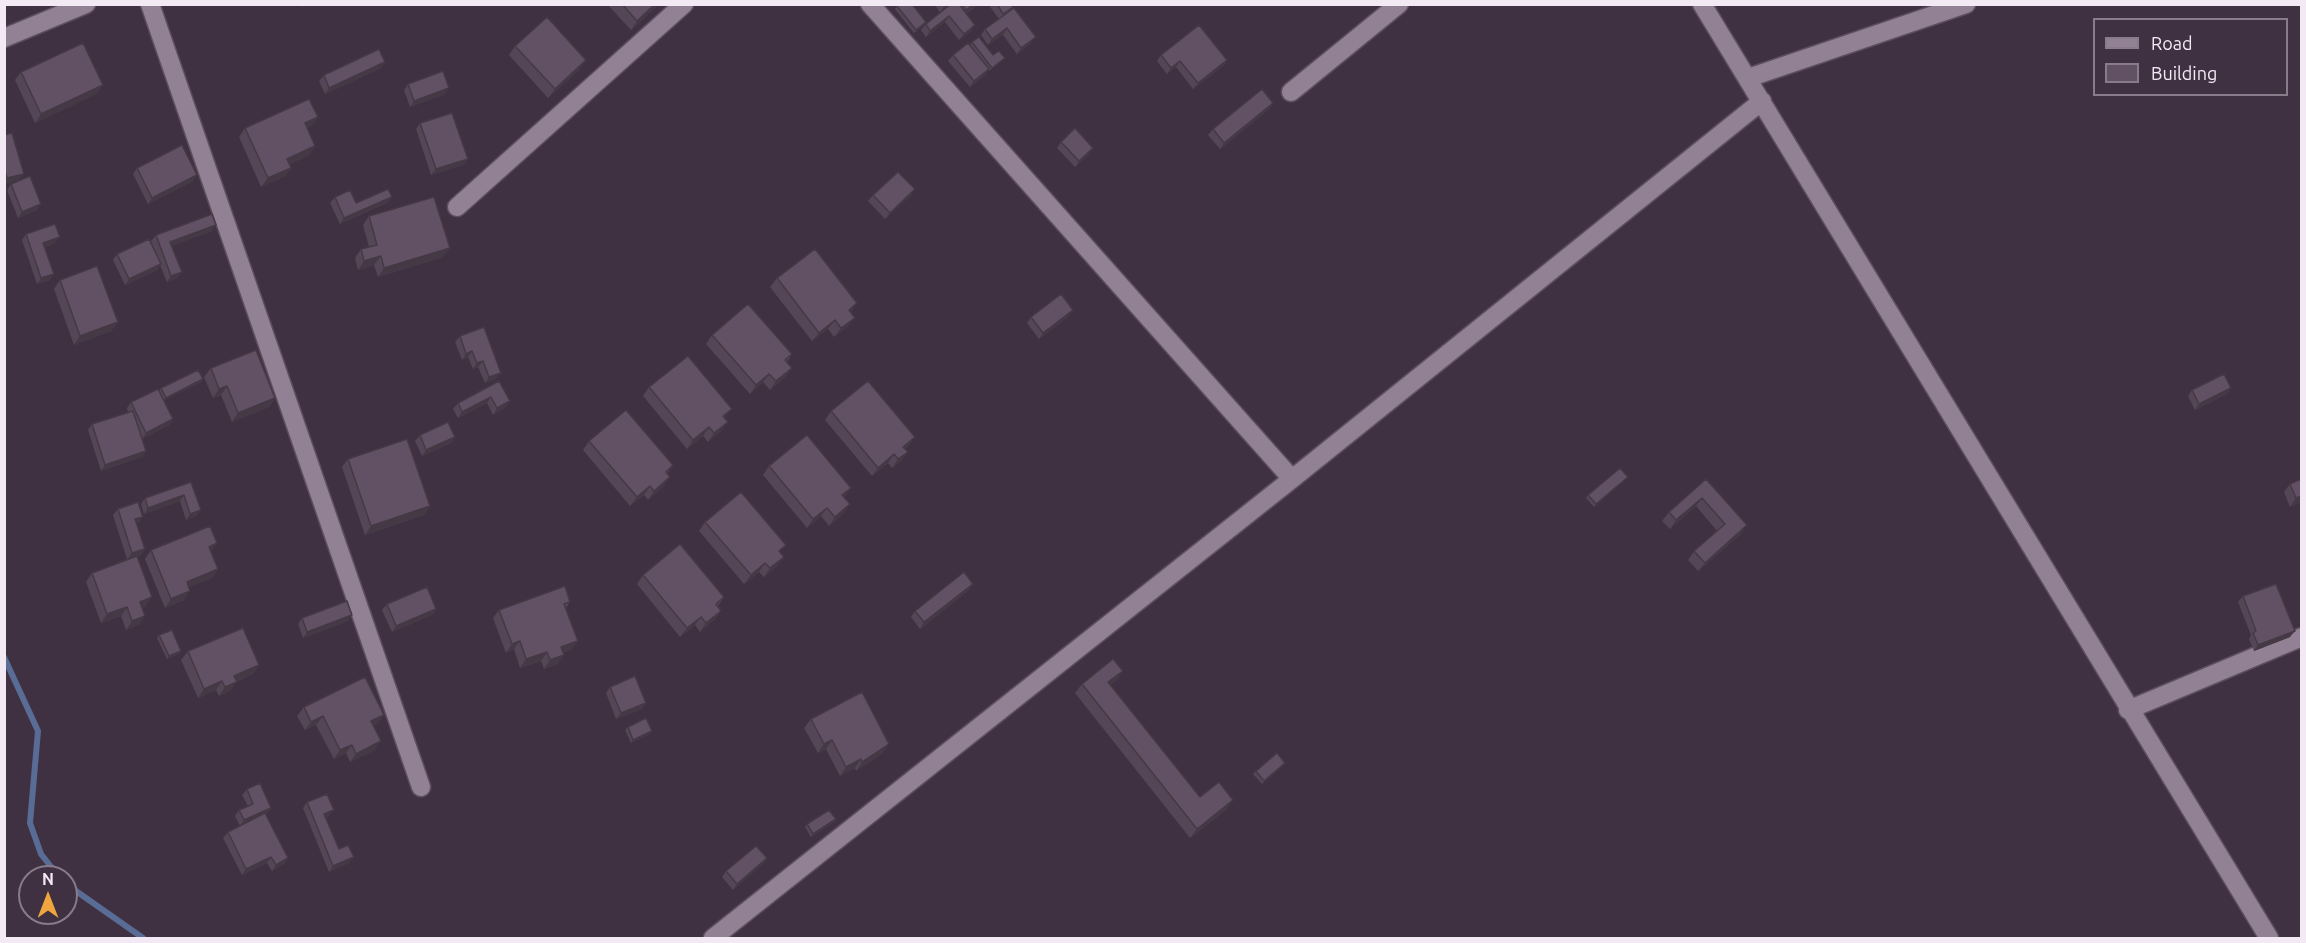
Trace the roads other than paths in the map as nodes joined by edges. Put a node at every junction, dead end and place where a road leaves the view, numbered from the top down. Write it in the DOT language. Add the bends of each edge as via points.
graph roads {
  1 [pos="86,4"];
  2 [pos="150,4"];
  3 [pos="684,4"];
  4 [pos="870,4"];
  5 [pos="1399,4"];
  6 [pos="1702,4"];
  7 [pos="1966,4"];
  8 [pos="4,38"];
  9 [pos="1748,78"];
  10 [pos="1292,92"];
  11 [pos="1762,101"];
  12 [pos="457,207"];
  13 [pos="1292,479"];
  14 [pos="2301,637"];
  15 [pos="2128,710"];
  16 [pos="421,787"];
  17 [pos="712,939"];
  18 [pos="2270,939"];
  1 -- 8 [label="street"];
  2 -- 16 [label="street"];
  3 -- 12 [label="street"];
  4 -- 13 [label="street"];
  5 -- 10 [label="street"];
  6 -- 9 [label="street"];
  7 -- 9 [label="street"];
  9 -- 11 [label="street"];
  11 -- 13 [label="street"];
  11 -- 15 [label="street"];
  13 -- 17 [label="street"];
  14 -- 15 [label="street"];
  15 -- 18 [label="street"];
}
